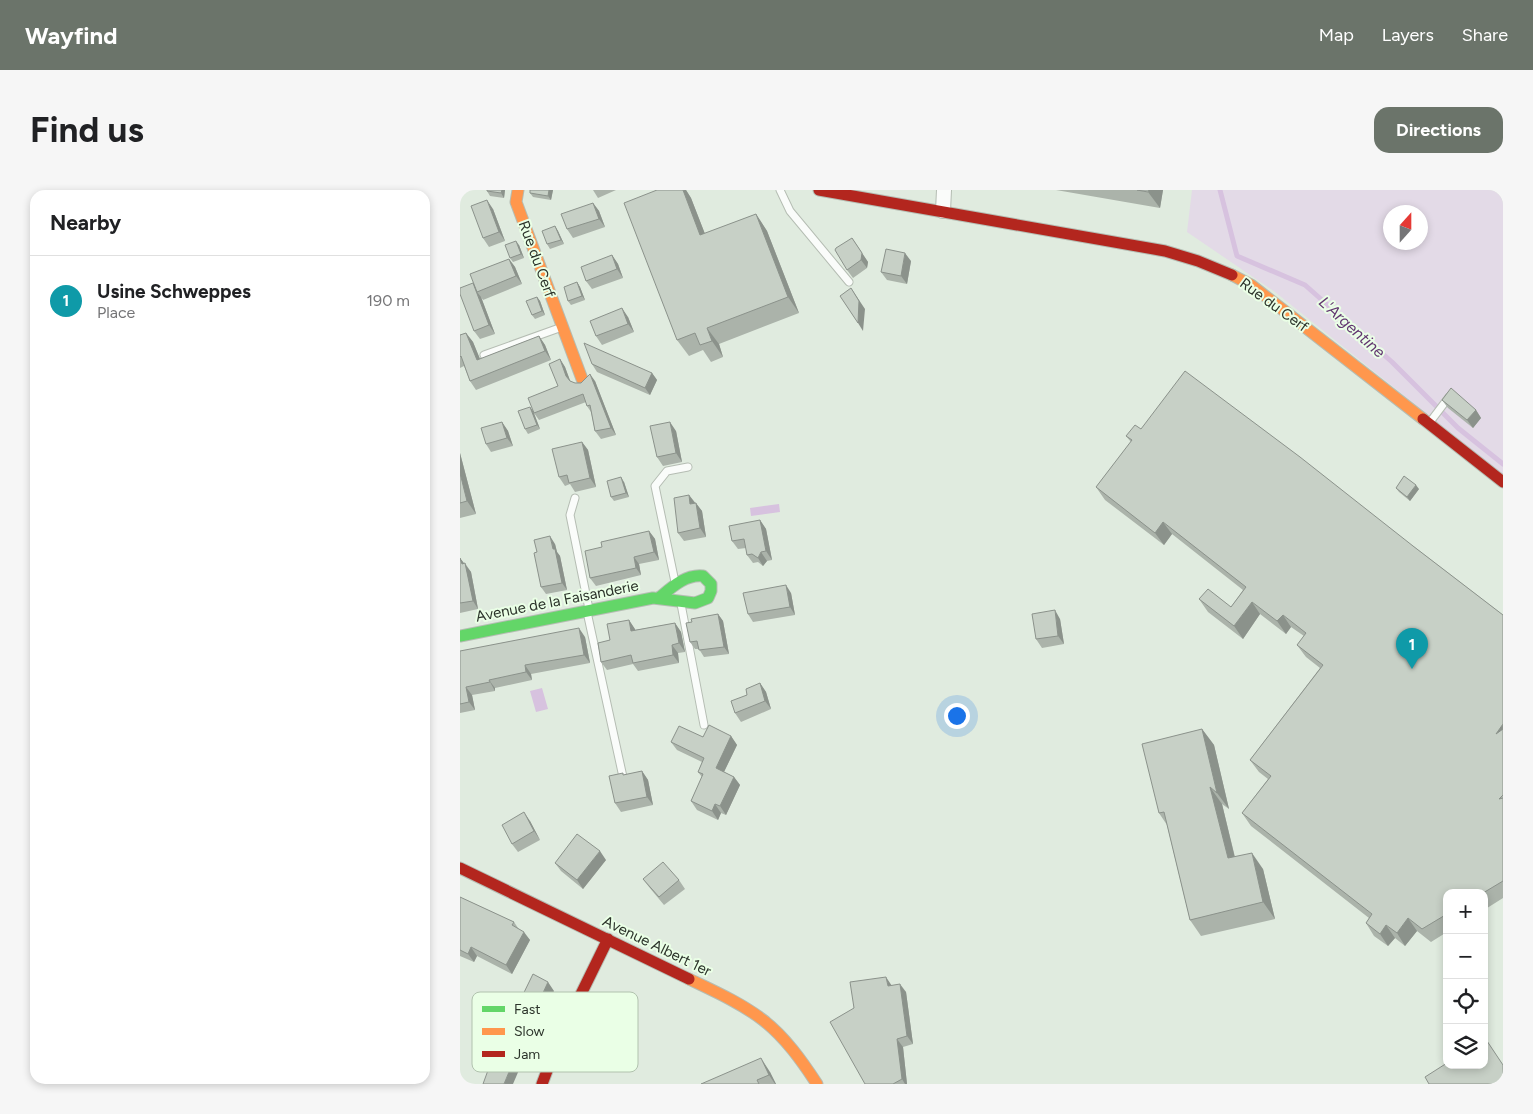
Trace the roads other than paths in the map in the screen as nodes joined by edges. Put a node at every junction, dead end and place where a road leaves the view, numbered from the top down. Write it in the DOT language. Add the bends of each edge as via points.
graph roads {
  1 [pos="518,190"];
  2 [pos="780,190"];
  3 [pos="820,190"];
  4 [pos="944,190"];
  5 [pos="943,211"];
  6 [pos="849,282"];
  7 [pos="562,326"];
  8 [pos="484,356"];
  9 [pos="582,380"];
  10 [pos="1452,393"];
  11 [pos="1431,420"];
  12 [pos="688,467"];
  13 [pos="1503,482"];
  14 [pos="575,498"];
  15 [pos="675,585"];
  16 [pos="660,597"];
  17 [pos="680,602"];
  18 [pos="588,609"];
  19 [pos="460,636"];
  20 [pos="704,725"];
  21 [pos="623,777"];
  22 [pos="460,868"];
  23 [pos="608,938"];
  24 [pos="582,992"];
  25 [pos="547,1072"];
  26 [pos="542,1084"];
  27 [pos="817,1084"];
  1 -- 7 [label="street, Rue du Cerf" via="516,202"];
  2 -- 6 [label="lane" via="790,211"];
  3 -- 5 [label="street, Rue du Cerf"];
  4 -- 5 [label="street"];
  5 -- 11 [label="street, Rue du Cerf" via="1165,251 1226,271 1251,285"];
  7 -- 8 [label="lane"];
  7 -- 9 [label="street, Rue du Cerf"];
  10 -- 11 [label="lane"];
  11 -- 13 [label="street, Rue du Cerf"];
  12 -- 15 [label="lane" via="667,471 655,486"];
  14 -- 18 [label="lane" via="570,515"];
  15 -- 16 [label="street, Avenue de la Faisanderie"];
  15 -- 17 [label="street, Avenue de la Faisanderie" via="697,575 710,580 708,598 704,602"];
  16 -- 17 [label="street, Avenue de la Faisanderie"];
  16 -- 18 [label="street, Avenue de la Faisanderie"];
  17 -- 20 [label="lane"];
  18 -- 19 [label="street, Avenue de la Faisanderie"];
  18 -- 21 [label="lane"];
  22 -- 23 [label="street, Avenue Albert 1er"];
  23 -- 24 [label="street"];
  23 -- 27 [label="street, Avenue Albert 1er" via="720,994 763,1020 800,1057"];
  25 -- 26 [label="street"];
}
